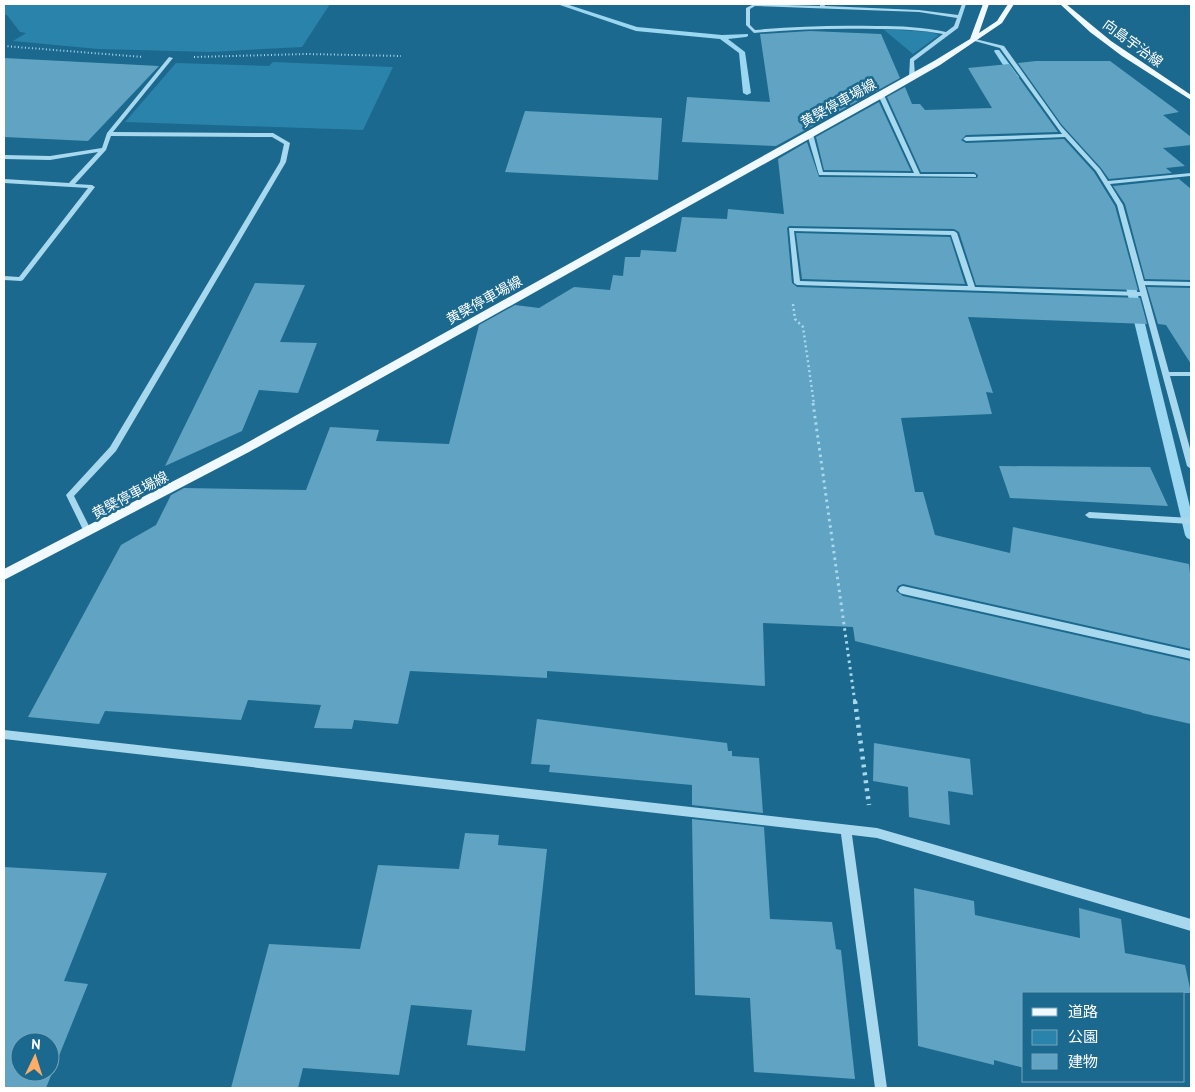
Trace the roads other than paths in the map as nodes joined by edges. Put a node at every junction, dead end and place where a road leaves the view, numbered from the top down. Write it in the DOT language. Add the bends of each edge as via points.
graph roads {
  1 [pos="964,4"];
  2 [pos="986,4"];
  3 [pos="1011,4"];
  4 [pos="1063,4"];
  5 [pos="823,5"];
  6 [pos="960,18"];
  7 [pos="947,34"];
  8 [pos="973,39"];
  9 [pos="171,58"];
  10 [pos="912,77"];
  11 [pos="881,95"];
  12 [pos="1191,98"];
  13 [pos="110,134"];
  14 [pos="810,134"];
  15 [pos="1065,135"];
  16 [pos="966,139"];
  17 [pos="104,149"];
  18 [pos="4,157"];
  19 [pos="1190,174"];
  20 [pos="918,175"];
  21 [pos="974,176"];
  22 [pos="4,181"];
  23 [pos="1106,183"];
  24 [pos="71,185"];
  25 [pos="4,278"];
  26 [pos="1142,283"];
  27 [pos="1191,284"];
  28 [pos="972,288"];
  29 [pos="1143,294"];
  30 [pos="1167,374"];
  31 [pos="1191,374"];
  32 [pos="1191,466"];
  33 [pos="1089,515"];
  34 [pos="1160,519"];
  35 [pos="1191,521"];
  36 [pos="88,532"];
  37 [pos="4,575"];
  38 [pos="902,590"];
  39 [pos="1191,655"];
  40 [pos="4,734"];
  41 [pos="846,830"];
  42 [pos="1191,925"];
  43 [pos="881,1088"];
  1 -- 6 [label="street"];
  2 -- 8 [label="main road"];
  3 -- 8 [label="main road, 黄檗停車場線" via="1000,22"];
  4 -- 12 [label="main road, 向島宇治線" via="1116,47"];
  5 -- 6 [label="street" via="919,11"];
  5 -- 7 [label="street" via="754,5 748,8 748,25 754,32 789,28 891,28"];
  6 -- 7 [label="street" via="956,27"];
  7 -- 10 [label="street" via="912,60"];
  8 -- 10 [label="main road, 黄檗停車場線"];
  8 -- 15 [label="street" via="1002,47"];
  9 -- 13 [label="street"];
  10 -- 11 [label="main road, 黄檗停車場線"];
  11 -- 14 [label="main road, 黄檗停車場線"];
  11 -- 20 [label="street"];
  13 -- 17 [label="street"];
  13 -- 36 [label="street" via="273,135 287,142 283,162 113,449 70,495"];
  14 -- 20 [label="street" via="821,174"];
  14 -- 36 [label="main road, 黄檗停車場線" via="245,450"];
  15 -- 16 [label="street"];
  15 -- 23 [label="street"];
  17 -- 18 [label="street" via="50,158"];
  17 -- 24 [label="street"];
  19 -- 23 [label="street"];
  20 -- 21 [label="street"];
  22 -- 24 [label="street"];
  23 -- 26 [label="street" via="1120,206"];
  24 -- 25 [label="street" via="92,186 21,279"];
  26 -- 27 [label="street"];
  26 -- 29 [label="street"];
  28 -- 28 [label="street" via="797,283 791,229 954,233"];
  28 -- 29 [label="street"];
  29 -- 30 [label="street"];
  30 -- 31 [label="street"];
  30 -- 32 [label="street"];
  33 -- 34 [label="street"];
  34 -- 35 [label="street"];
  36 -- 37 [label="main road, 黄檗停車場線"];
  38 -- 39 [label="street"];
  40 -- 41 [label="street"];
  41 -- 42 [label="street" via="873,833"];
  41 -- 43 [label="street"];
}
